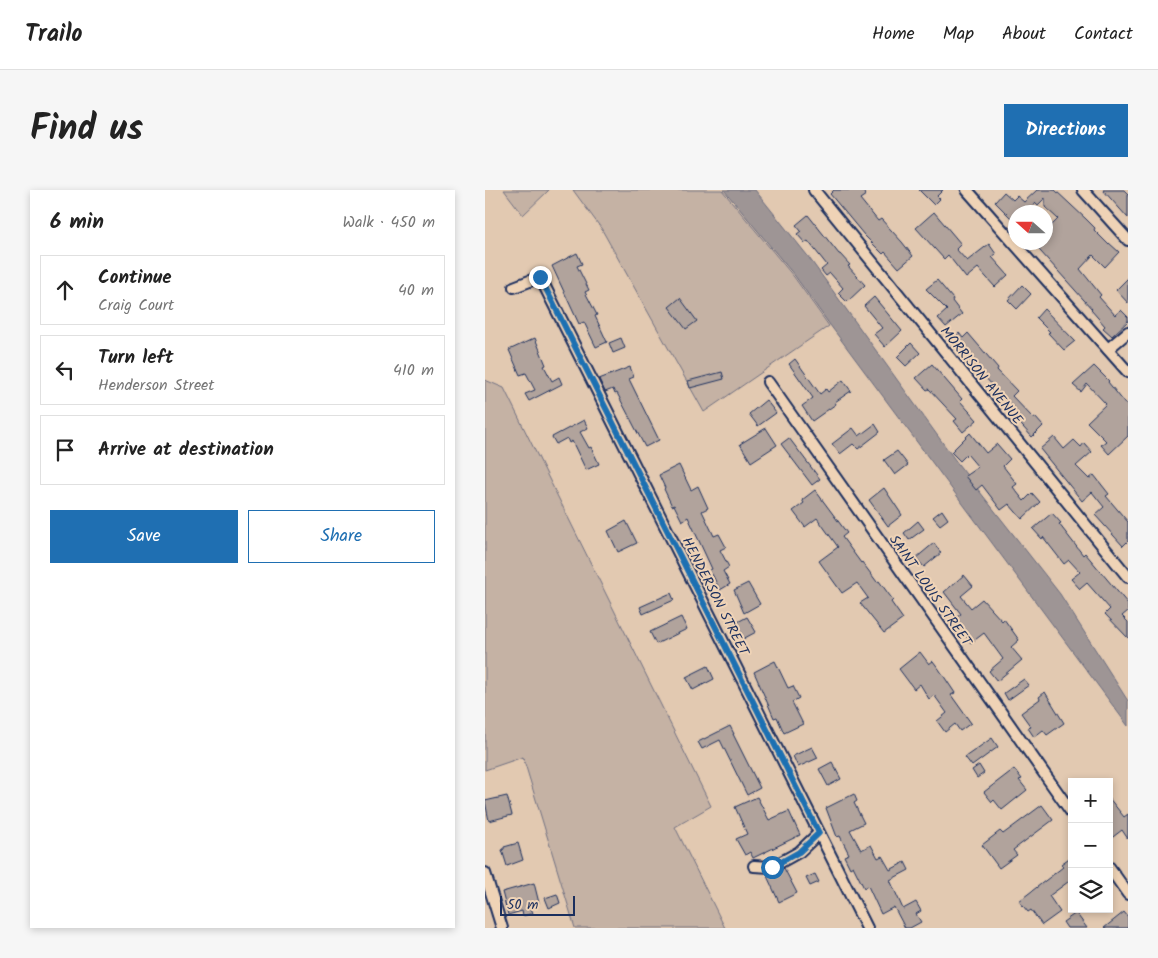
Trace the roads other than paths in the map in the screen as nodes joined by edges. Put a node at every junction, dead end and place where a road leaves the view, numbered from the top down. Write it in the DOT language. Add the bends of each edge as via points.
graph roads {
  1 [pos="814,190"];
  2 [pos="967,190"];
  3 [pos="1083,190"];
  4 [pos="1128,240"];
  5 [pos="514,287"];
  6 [pos="1128,332"];
  7 [pos="1108,350"];
  8 [pos="1128,372"];
  9 [pos="768,382"];
  10 [pos="1128,577"];
  11 [pos="1068,808"];
  12 [pos="819,833"];
  13 [pos="754,866"];
  14 [pos="1110,868"];
  15 [pos="485,873"];
  16 [pos="1128,894"];
  17 [pos="502,928"];
  18 [pos="867,928"];
  1 -- 10 [label="street, MORRISON AVENUE"];
  2 -- 7 [label="street"];
  3 -- 4 [label="street"];
  5 -- 12 [label="street, HENDERSON STREET" via="540,277"];
  6 -- 7 [label="street"];
  7 -- 8 [label="street"];
  9 -- 11 [label="street, SAINT LOUIS STREET"];
  12 -- 13 [label="street" via="799,852 772,867"];
  12 -- 18 [label="street, HENDERSON STREET"];
  14 -- 16 [label="street"];
  15 -- 17 [label="street"];
}
